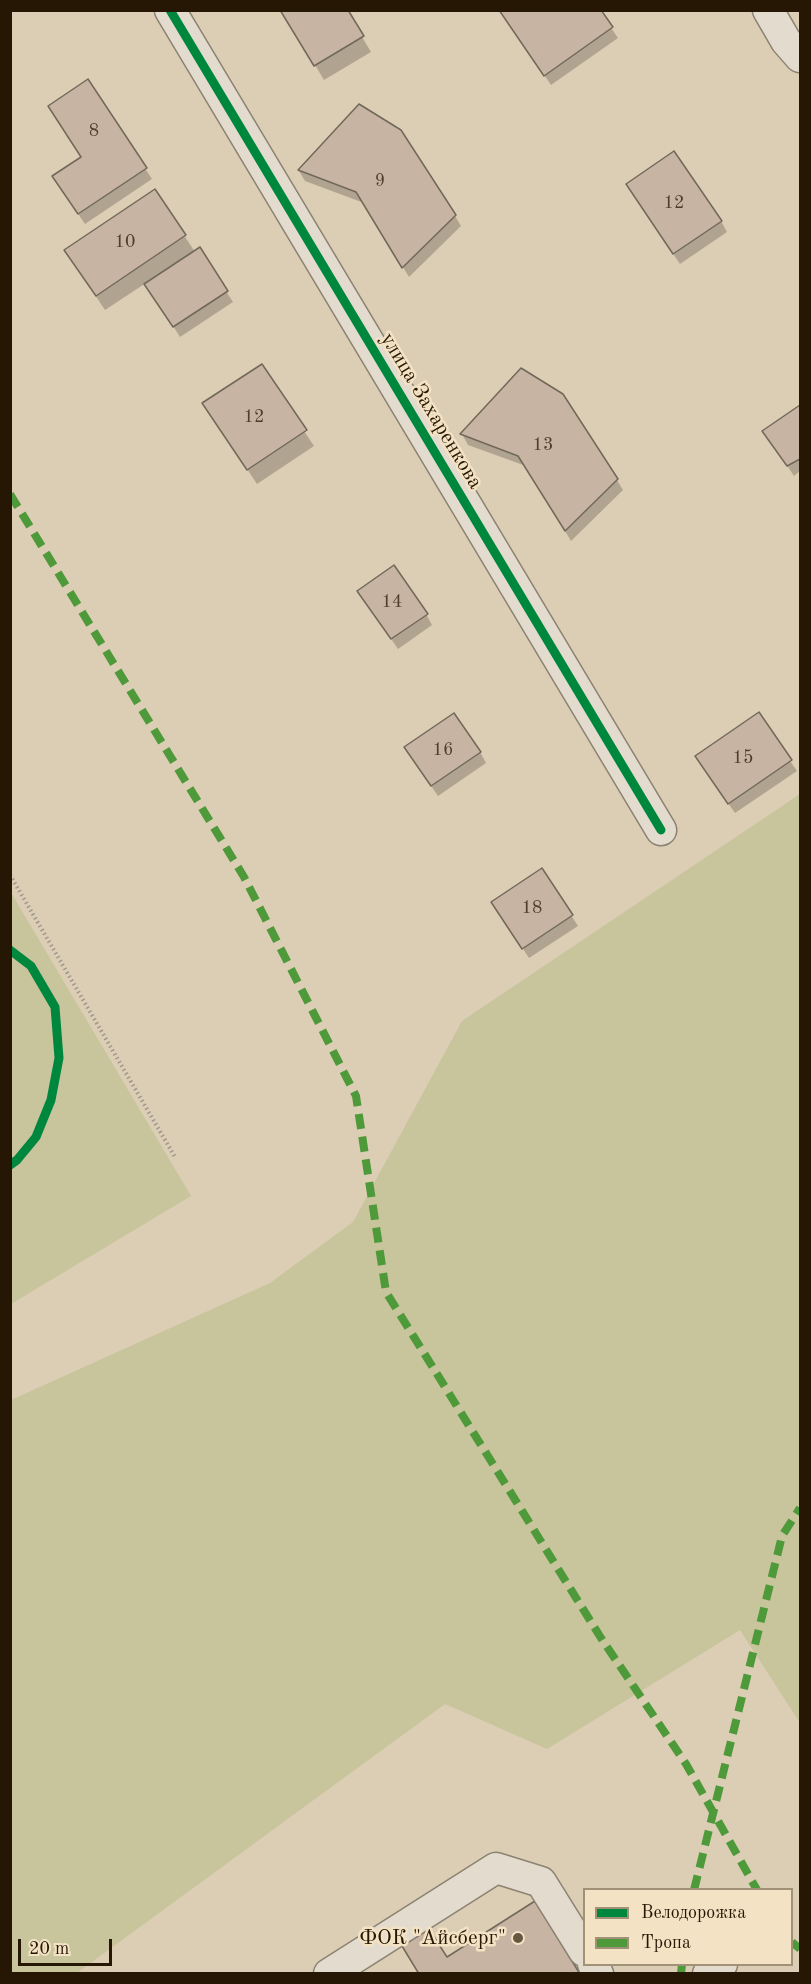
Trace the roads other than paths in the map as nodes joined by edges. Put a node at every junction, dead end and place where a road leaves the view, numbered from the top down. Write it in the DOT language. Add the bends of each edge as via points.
graph roads {
  1 [pos="170,10"];
  2 [pos="768,10"];
  3 [pos="801,57"];
  4 [pos="661,830"];
  5 [pos="583,1948"];
  6 [pos="329,1974"];
  1 -- 4 [label="street, улица Захаренкова"];
  2 -- 3 [label="street" via="786,41"];
  5 -- 6 [label="street" via="541,1882 496,1868"];
}
